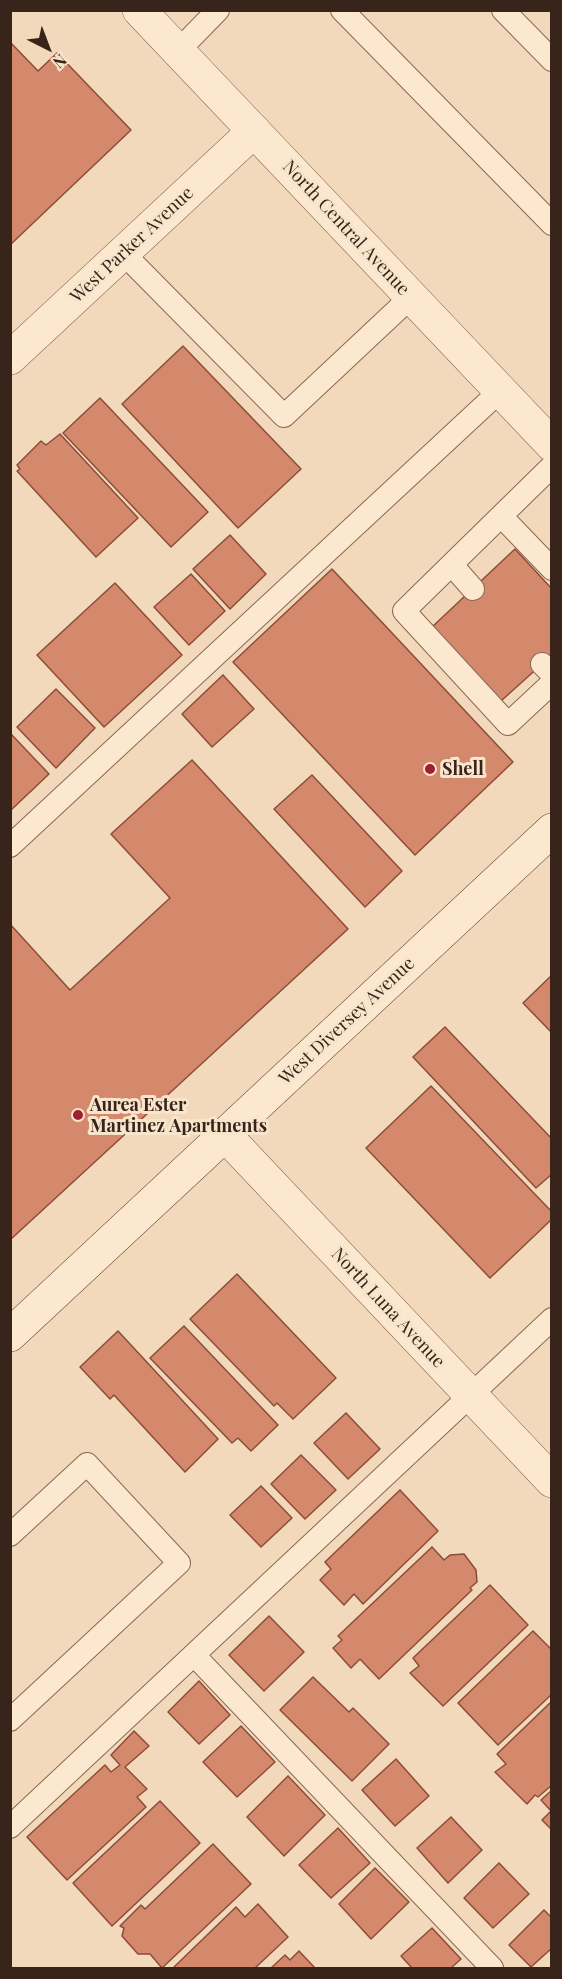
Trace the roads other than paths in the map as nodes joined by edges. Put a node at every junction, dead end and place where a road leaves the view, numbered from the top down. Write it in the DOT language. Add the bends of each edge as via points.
graph roads {
  1 [pos="140,10"];
  2 [pos="218,10"];
  3 [pos="342,10"];
  4 [pos="503,10"];
  5 [pos="178,51"];
  6 [pos="552,60"];
  7 [pos="254,131"];
  8 [pos="552,224"];
  9 [pos="123,253"];
  10 [pos="411,297"];
  11 [pos="10,358"];
  12 [pos="500,391"];
  13 [pos="552,446"];
  14 [pos="552,466"];
  15 [pos="502,517"];
  16 [pos="452,566"];
  17 [pos="552,569"];
  18 [pos="473,589"];
  19 [pos="548,674"];
  20 [pos="552,830"];
  21 [pos="10,846"];
  22 [pos="225,1135"];
  23 [pos="552,1319"];
  24 [pos="10,1335"];
  25 [pos="471,1396"];
  26 [pos="552,1481"];
  27 [pos="10,1535"];
  28 [pos="194,1655"];
  29 [pos="10,1720"];
  30 [pos="10,1827"];
  31 [pos="492,1968"];
  1 -- 5 [label="street, North Central Avenue"];
  2 -- 5 [label="lane"];
  3 -- 8 [label="lane"];
  4 -- 6 [label="lane"];
  5 -- 7 [label="street, North Central Avenue"];
  7 -- 9 [label="street, West Parker Avenue"];
  7 -- 10 [label="street, North Central Avenue"];
  9 -- 10 [label="lane" via="284,416"];
  9 -- 11 [label="street, West Parker Avenue"];
  10 -- 12 [label="street, North Central Avenue"];
  12 -- 13 [label="street, North Central Avenue"];
  12 -- 21 [label="lane"];
  14 -- 15 [label="lane"];
  15 -- 16 [label="lane"];
  15 -- 17 [label="lane"];
  16 -- 18 [label="lane"];
  16 -- 19 [label="lane" via="404,611 508,724"];
  20 -- 22 [label="street, West Diversey Avenue"];
  22 -- 24 [label="street, West Diversey Avenue"];
  22 -- 25 [label="street, North Luna Avenue"];
  23 -- 25 [label="lane"];
  25 -- 26 [label="street, North Luna Avenue"];
  25 -- 28 [label="lane"];
  27 -- 29 [label="lane" via="87,1464 179,1563"];
  28 -- 30 [label="lane"];
  28 -- 31 [label="lane"];
}
